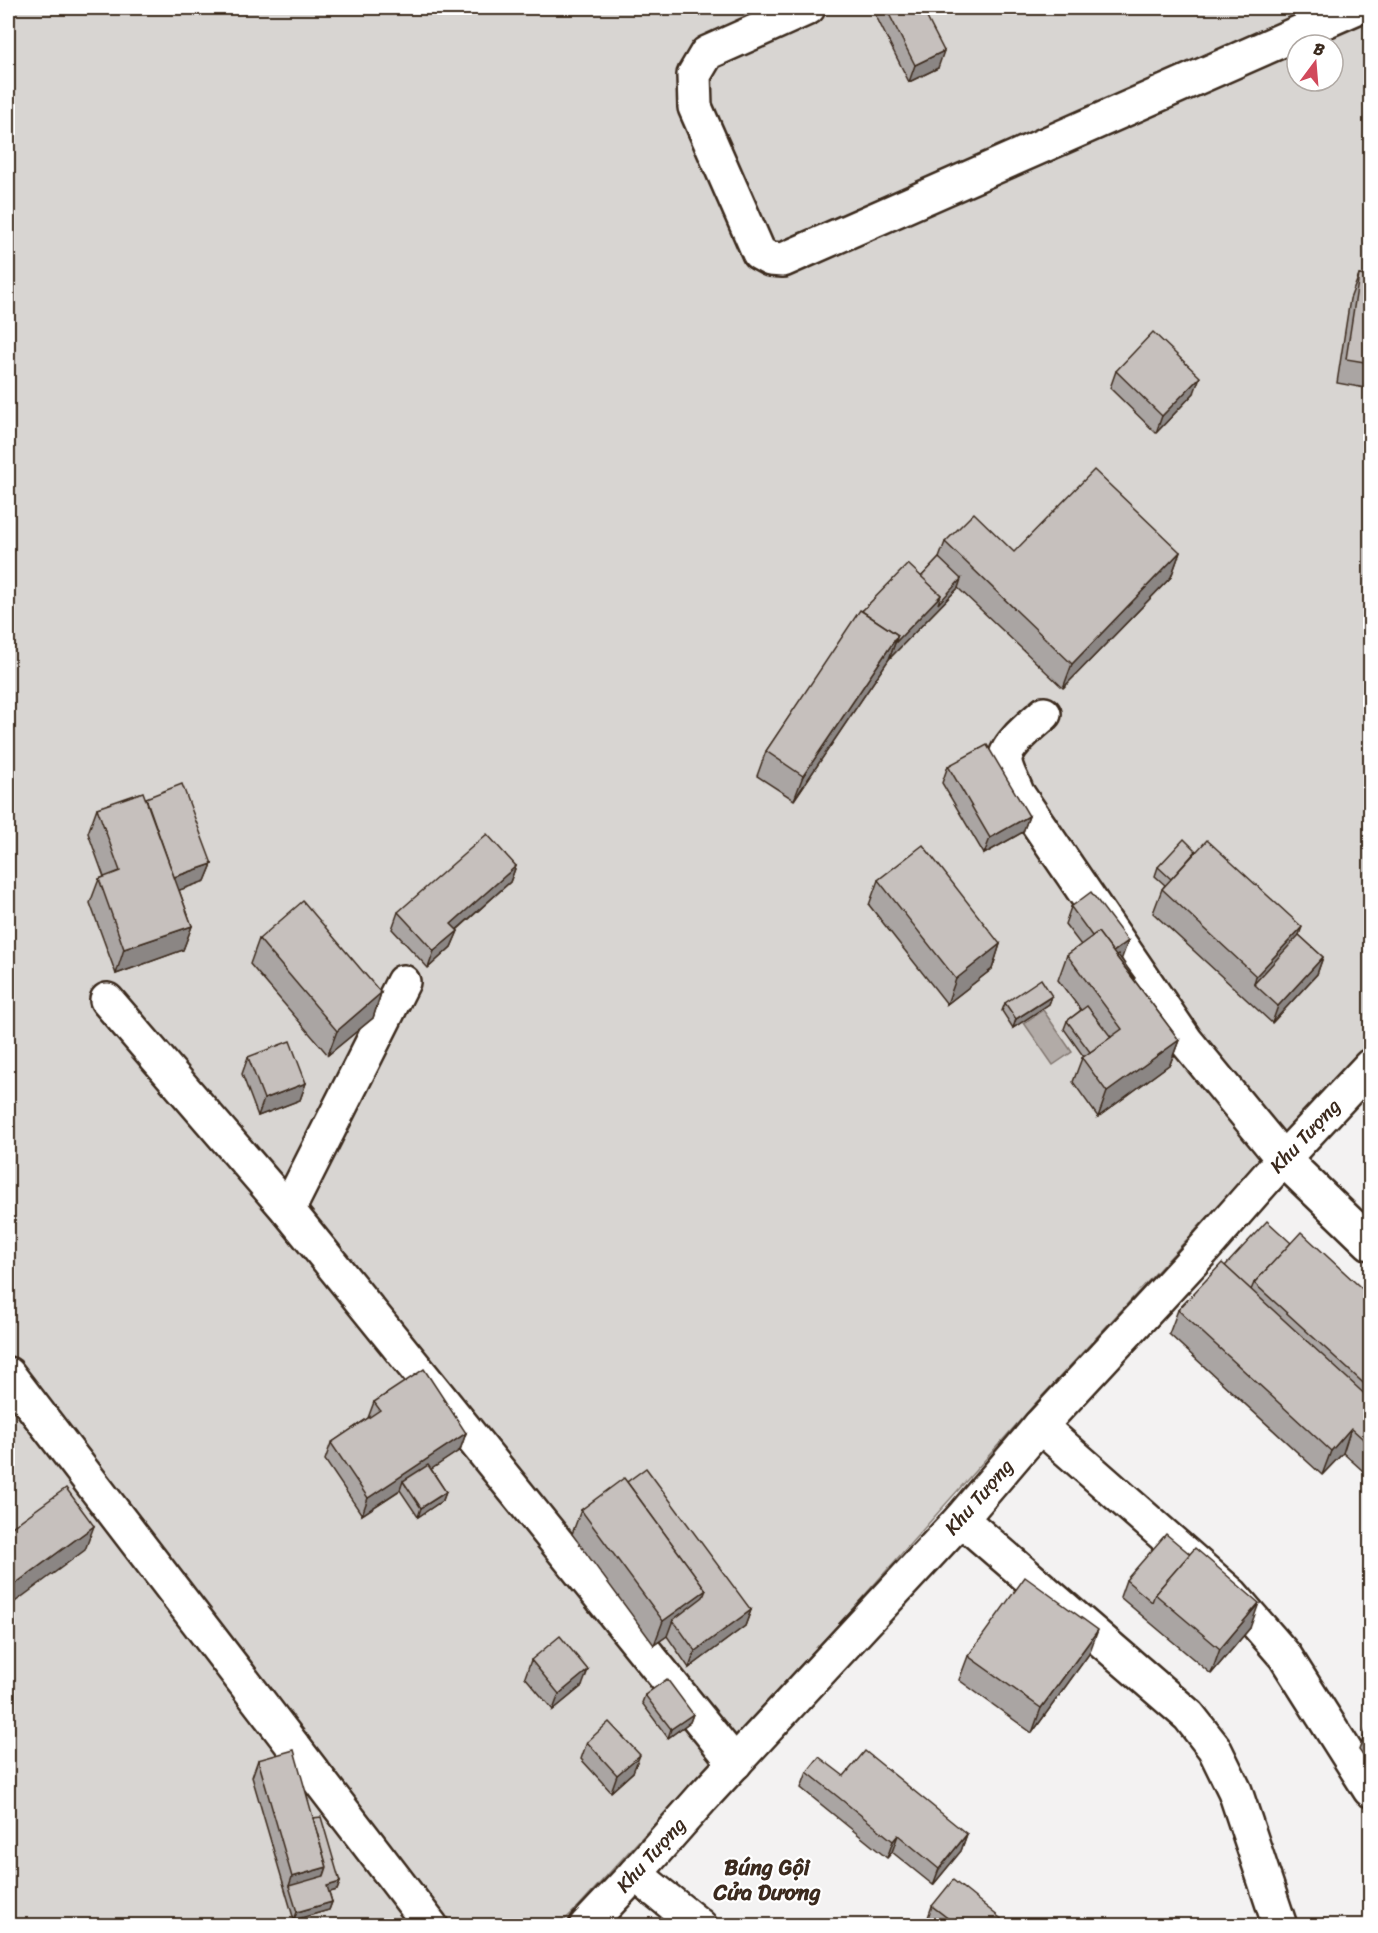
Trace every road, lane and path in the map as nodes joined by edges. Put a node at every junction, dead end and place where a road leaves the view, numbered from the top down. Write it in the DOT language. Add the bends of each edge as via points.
graph roads {
  1 [pos="808,8"];
  2 [pos="1355,8"];
  3 [pos="1044,714"];
  4 [pos="403,982"];
  5 [pos="107,1000"];
  6 [pos="1371,1066"];
  7 [pos="1283,1159"];
  8 [pos="288,1210"];
  9 [pos="1371,1244"];
  10 [pos="8,1374"];
  11 [pos="1040,1426"];
  12 [pos="962,1519"];
  13 [pos="735,1763"];
  14 [pos="1371,1790"];
  15 [pos="635,1874"];
  16 [pos="431,1926"];
  17 [pos="585,1926"];
  18 [pos="700,1926"];
  19 [pos="1280,1926"];
  1 -- 2 [label="street" via="707,53 694,75 695,107 759,252 770,259 783,260"];
  3 -- 7 [label="street" via="1006,754 1005,762 1017,793 1186,1041"];
  4 -- 8 [label="street"];
  5 -- 8 [label="street"];
  6 -- 7 [label="street, Khu Tượng"];
  7 -- 9 [label="street"];
  7 -- 11 [label="street, Khu Tượng"];
  8 -- 13 [label="street"];
  10 -- 16 [label="street"];
  11 -- 12 [label="street, Khu Tượng"];
  11 -- 14 [label="street" via="1232,1595 1285,1656"];
  12 -- 13 [label="street, Khu Tượng"];
  12 -- 19 [label="street" via="1189,1716 1214,1748 1235,1791"];
  13 -- 15 [label="street, Khu Tượng"];
  15 -- 17 [label="street, Khu Tượng"];
  15 -- 18 [label="street"];
}
